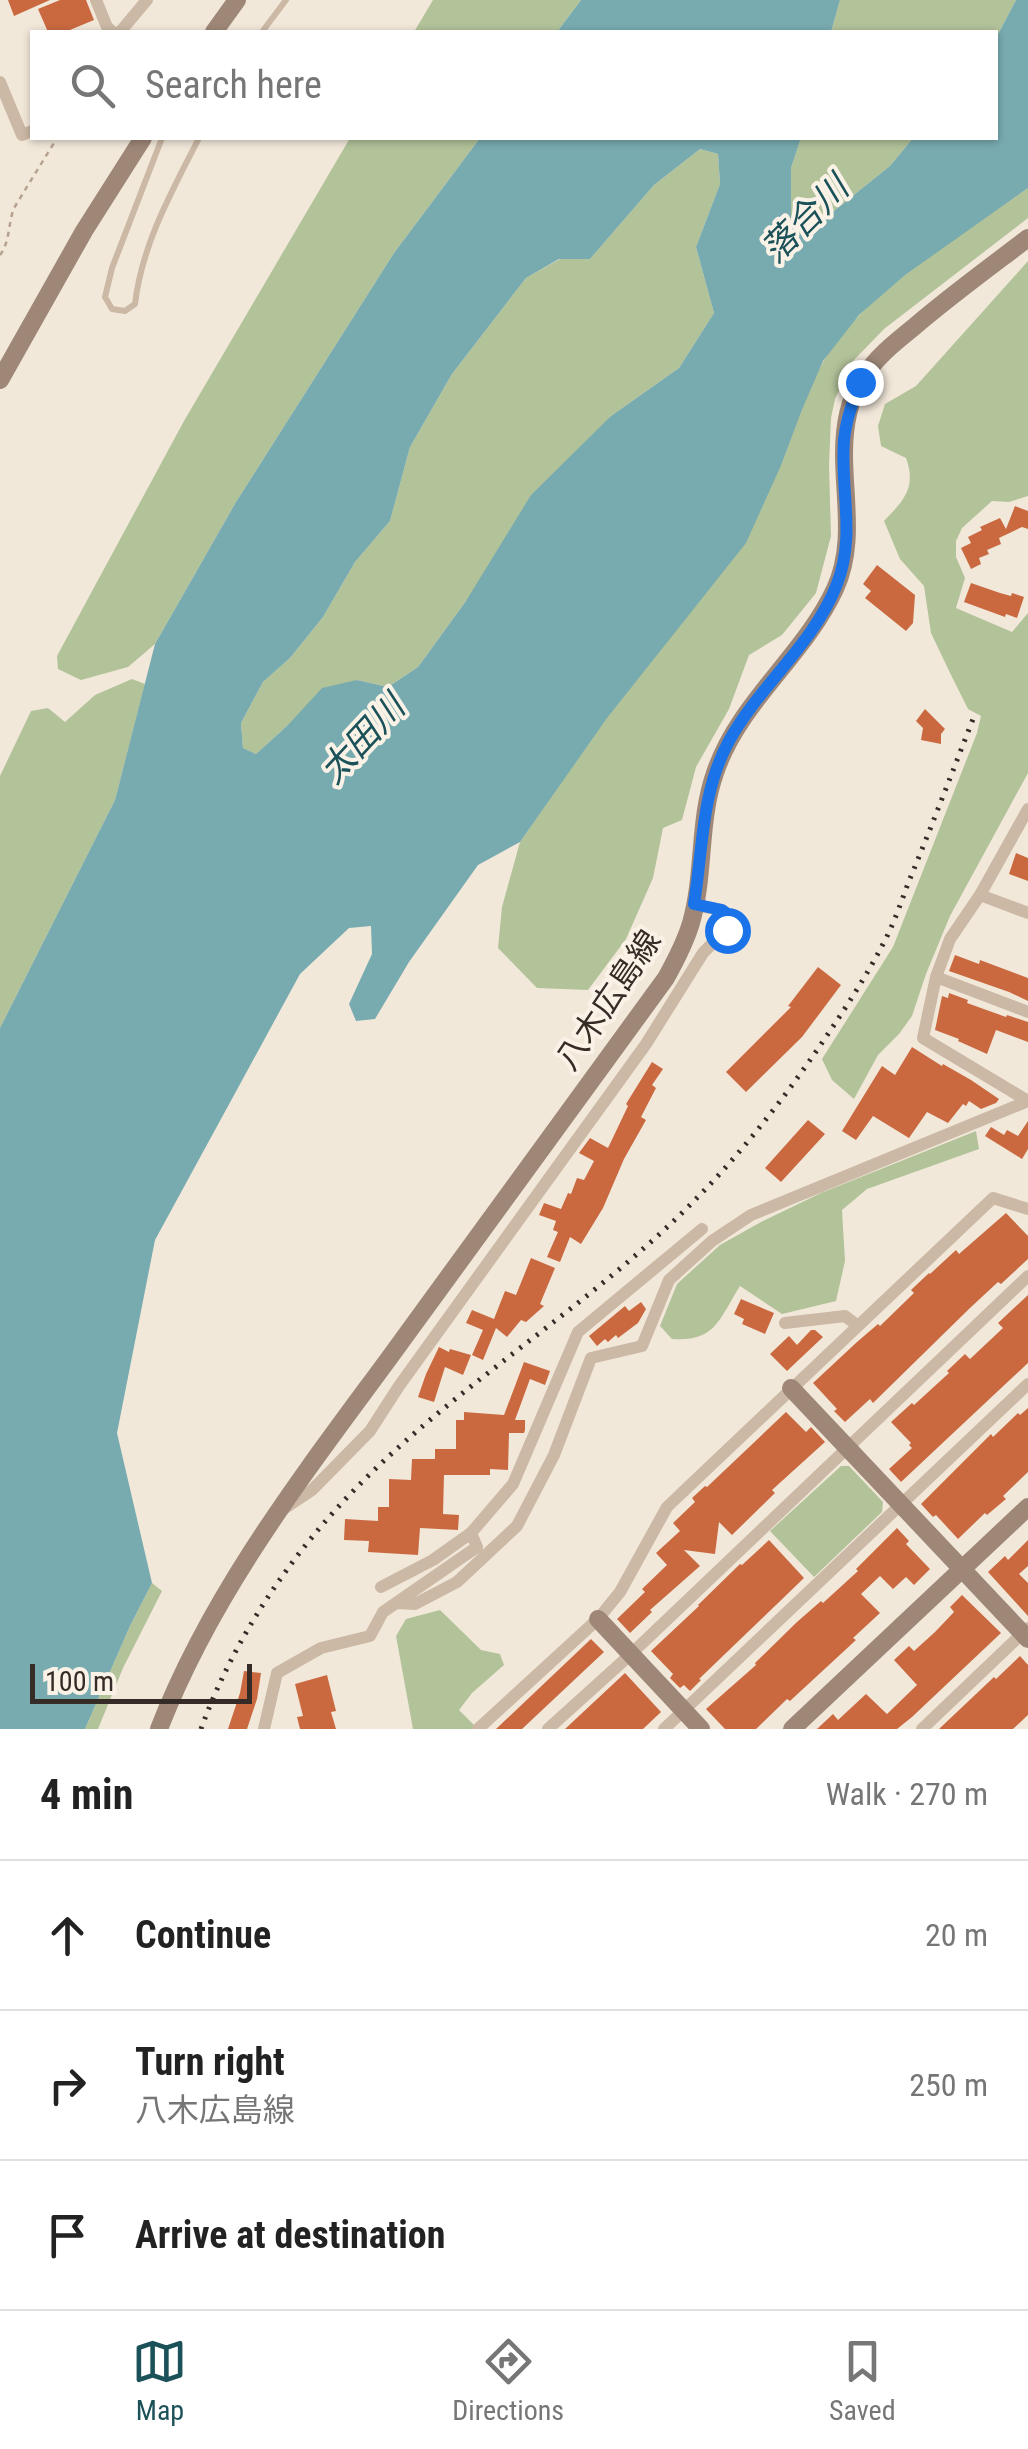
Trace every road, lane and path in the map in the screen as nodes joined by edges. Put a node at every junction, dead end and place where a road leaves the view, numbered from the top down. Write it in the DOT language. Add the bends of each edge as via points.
graph roads {
  1 [pos="96,0"];
  2 [pos="147,0"];
  3 [pos="237,0"];
  4 [pos="286,0"];
  5 [pos="113,30"];
  6 [pos="118,30"];
  7 [pos="215,30"];
  8 [pos="264,30"];
  9 [pos="0,82"];
  10 [pos="30,133"];
  11 [pos="56,140"];
  12 [pos="142,140"];
  13 [pos="161,140"];
  14 [pos="197,140"];
  15 [pos="1028,238"];
  16 [pos="0,256"];
  17 [pos="0,380"];
  18 [pos="1027,812"];
  19 [pos="980,895"];
  20 [pos="694,904"];
  21 [pos="1028,913"];
  22 [pos="936,977"];
  23 [pos="1028,1012"];
  24 [pos="1028,1101"];
  25 [pos="1028,1209"];
  26 [pos="702,1229"];
  27 [pos="1028,1276"];
  28 [pos="786,1323"];
  29 [pos="858,1326"];
  30 [pos="1028,1384"];
  31 [pos="791,1388"];
  32 [pos="848,1448"];
  33 [pos="901,1504"];
  34 [pos="1028,1507"];
  35 [pos="279,1513"];
  36 [pos="472,1533"];
  37 [pos="962,1568"];
  38 [pos="381,1587"];
  39 [pos="396,1603"];
  40 [pos="598,1619"];
  41 [pos="1026,1633"];
  42 [pos="631,1654"];
  43 [pos="684,1711"];
  44 [pos="159,1729"];
  45 [pos="264,1729"];
  46 [pos="478,1729"];
  47 [pos="548,1729"];
  48 [pos="664,1729"];
  49 [pos="701,1729"];
  50 [pos="792,1729"];
  51 [pos="922,1729"];
  1 -- 5 [label="street"];
  2 -- 6 [label="street"];
  3 -- 7 [label="main road"];
  4 -- 8 [label="lane"];
  9 -- 10 [label="street" via="22,135"];
  11 -- 16 [label="path" via="14,208"];
  12 -- 17 [label="main road"];
  13 -- 14 [label="lane" via="112,268 105,297 112,310 125,312 135,304 143,257"];
  15 -- 20 [label="main road, 八木広島線" via="881,354 860,382 844,440 848,522 836,587 812,631 727,744 705,812"];
  18 -- 19 [label="street"];
  19 -- 21 [label="street"];
  19 -- 22 [label="street" via="950,938"];
  20 -- 35 [label="main road, 八木広島線" via="666,978"];
  20 -- 35 [label="street" via="722,910 732,923 704,953 370,1431 312,1490"];
  22 -- 23 [label="street"];
  22 -- 24 [label="street" via="923,1038"];
  24 -- 39 [label="street" via="751,1215 712,1241 669,1280 642,1346 590,1358 554,1455 517,1526 457,1582 414,1604"];
  25 -- 29 [label="street" via="993,1198"];
  26 -- 36 [label="street" via="578,1332 513,1484"];
  27 -- 32 [label="street"];
  28 -- 29 [label="street" via="845,1316"];
  29 -- 31 [label="street"];
  30 -- 33 [label="street"];
  31 -- 32 [label="main road"];
  31 -- 40 [label="street" via="667,1506"];
  32 -- 33 [label="main road"];
  32 -- 42 [label="street"];
  33 -- 37 [label="main road"];
  33 -- 43 [label="street"];
  34 -- 37 [label="main road"];
  35 -- 44 [label="main road, 八木広島線" via="216,1610"];
  36 -- 38 [label="street"];
  36 -- 39 [label="street" via="477,1546"];
  37 -- 41 [label="main road"];
  37 -- 50 [label="main road"];
  39 -- 45 [label="street" via="370,1636 320,1648 278,1673"];
  40 -- 42 [label="main road"];
  40 -- 46 [label="street"];
  41 -- 51 [label="street"];
  42 -- 43 [label="main road"];
  42 -- 47 [label="street"];
  43 -- 48 [label="street"];
  43 -- 49 [label="main road"];
}
